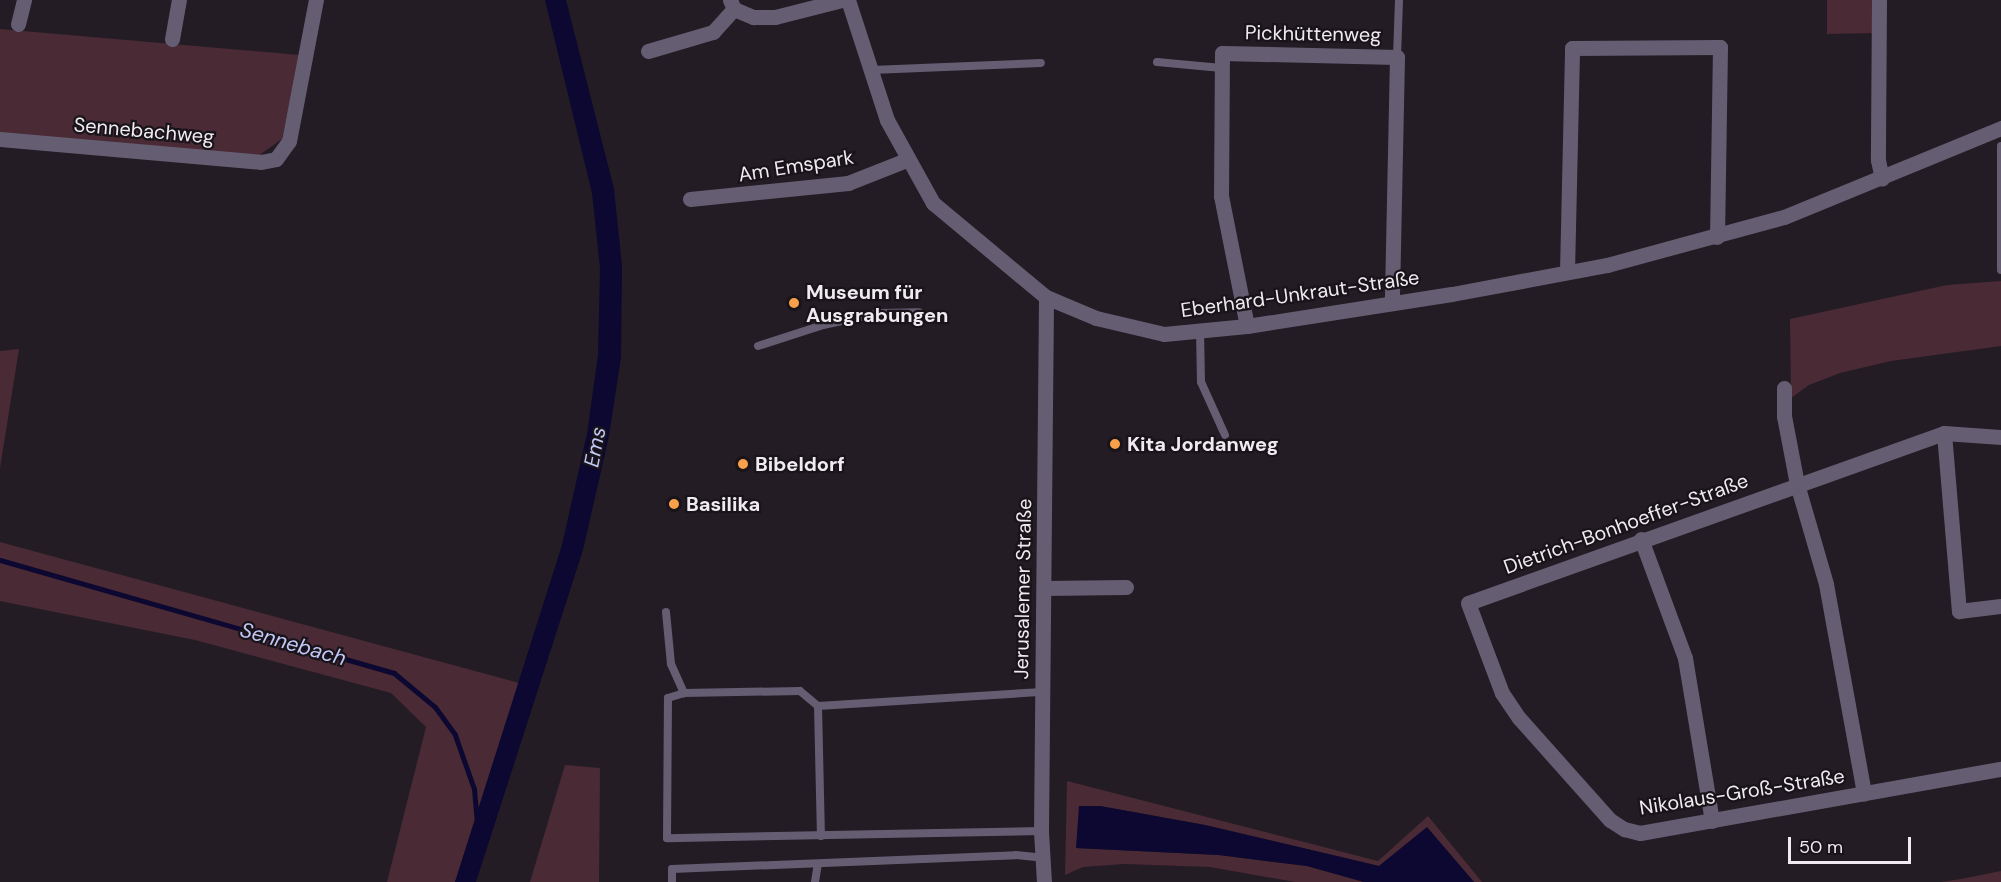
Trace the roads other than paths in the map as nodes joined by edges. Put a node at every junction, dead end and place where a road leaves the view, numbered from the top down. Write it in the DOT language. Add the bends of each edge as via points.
graph roads {
  1 [pos="24,0"];
  2 [pos="179,0"];
  3 [pos="316,0"];
  4 [pos="842,0"];
  5 [pos="848,0"];
  6 [pos="1399,0"];
  7 [pos="1879,0"];
  8 [pos="732,4"];
  9 [pos="18,24"];
  10 [pos="172,39"];
  11 [pos="648,51"];
  12 [pos="1397,57"];
  13 [pos="1157,62"];
  14 [pos="1041,63"];
  15 [pos="1222,68"];
  16 [pos="872,70"];
  17 [pos="2001,128"];
  18 [pos="0,139"];
  19 [pos="2001,146"];
  20 [pos="906,160"];
  21 [pos="1882,179"];
  22 [pos="690,199"];
  23 [pos="1718,237"];
  24 [pos="2001,270"];
  25 [pos="1567,272"];
  26 [pos="1046,297"];
  27 [pos="1392,303"];
  28 [pos="919,312"];
  29 [pos="1247,326"];
  30 [pos="1200,330"];
  31 [pos="758,346"];
  32 [pos="1784,388"];
  33 [pos="1944,433"];
  34 [pos="1225,435"];
  35 [pos="2001,437"];
  36 [pos="1797,484"];
  37 [pos="1641,539"];
  38 [pos="1126,587"];
  39 [pos="1044,588"];
  40 [pos="1468,603"];
  41 [pos="2001,606"];
  42 [pos="666,612"];
  43 [pos="1043,692"];
  44 [pos="684,693"];
  45 [pos="818,706"];
  46 [pos="2001,769"];
  47 [pos="1864,794"];
  48 [pos="1712,821"];
  49 [pos="1041,831"];
  50 [pos="821,836"];
  51 [pos="1043,858"];
  52 [pos="818,864"];
  53 [pos="672,882"];
  54 [pos="815,882"];
  55 [pos="1044,882"];
  1 -- 9 [label="street"];
  2 -- 10 [label="street"];
  3 -- 18 [label="street, Sennebachweg" via="290,141 283,153 261,162"];
  4 -- 8 [label="street" via="775,16 753,17"];
  5 -- 16 [label="street, Eberhard-Unkraut-Straße"];
  6 -- 12 [label="lane"];
  7 -- 21 [label="street" via="1878,160"];
  8 -- 11 [label="street" via="713,32"];
  12 -- 15 [label="street, Pickhüttenweg" via="1222,53"];
  12 -- 27 [label="street, Pickhüttenweg"];
  13 -- 15 [label="lane"];
  14 -- 16 [label="lane"];
  15 -- 29 [label="street" via="1221,196"];
  16 -- 20 [label="street, Eberhard-Unkraut-Straße" via="887,120"];
  17 -- 21 [label="street, Eberhard-Unkraut-Straße"];
  19 -- 24 [label="lane"];
  20 -- 22 [label="street, Am Emspark" via="848,183"];
  20 -- 26 [label="street, Eberhard-Unkraut-Straße" via="933,203"];
  21 -- 23 [label="street, Eberhard-Unkraut-Straße" via="1784,218"];
  23 -- 25 [label="street, Eberhard-Unkraut-Straße"];
  23 -- 25 [label="street" via="1720,47 1572,48"];
  25 -- 27 [label="street, Eberhard-Unkraut-Straße"];
  26 -- 30 [label="street, Eberhard-Unkraut-Straße" via="1096,318 1164,334"];
  26 -- 39 [label="street, Jerusalemer Straße"];
  27 -- 29 [label="street, Eberhard-Unkraut-Straße"];
  28 -- 31 [label="lane" via="880,313 823,325"];
  29 -- 30 [label="street, Eberhard-Unkraut-Straße"];
  30 -- 34 [label="lane" via="1201,382"];
  32 -- 36 [label="street" via="1784,416"];
  33 -- 35 [label="street"];
  33 -- 36 [label="street, Dietrich-Bonhoeffer-Straße"];
  33 -- 41 [label="street" via="1959,610"];
  36 -- 37 [label="street, Dietrich-Bonhoeffer-Straße"];
  36 -- 47 [label="street" via="1826,584"];
  37 -- 40 [label="street, Dietrich-Bonhoeffer-Straße"];
  37 -- 48 [label="street" via="1686,658"];
  38 -- 39 [label="street"];
  39 -- 43 [label="street, Jerusalemer Straße"];
  40 -- 48 [label="street, Nikolaus-Groß-Straße" via="1502,693 1519,718 1610,820 1640,833"];
  42 -- 44 [label="lane" via="671,664"];
  43 -- 45 [label="lane"];
  43 -- 49 [label="street, Jerusalemer Straße"];
  44 -- 45 [label="lane" via="800,691"];
  44 -- 50 [label="lane" via="668,698 667,838"];
  45 -- 50 [label="lane"];
  46 -- 47 [label="street, Nikolaus-Groß-Straße"];
  47 -- 48 [label="street, Nikolaus-Groß-Straße"];
  49 -- 50 [label="lane"];
  49 -- 51 [label="street, Jerusalemer Straße"];
  51 -- 52 [label="lane" via="1016,855"];
  51 -- 55 [label="street, Jerusalemer Straße"];
  52 -- 53 [label="lane" via="672,869"];
  52 -- 54 [label="lane"];
}
